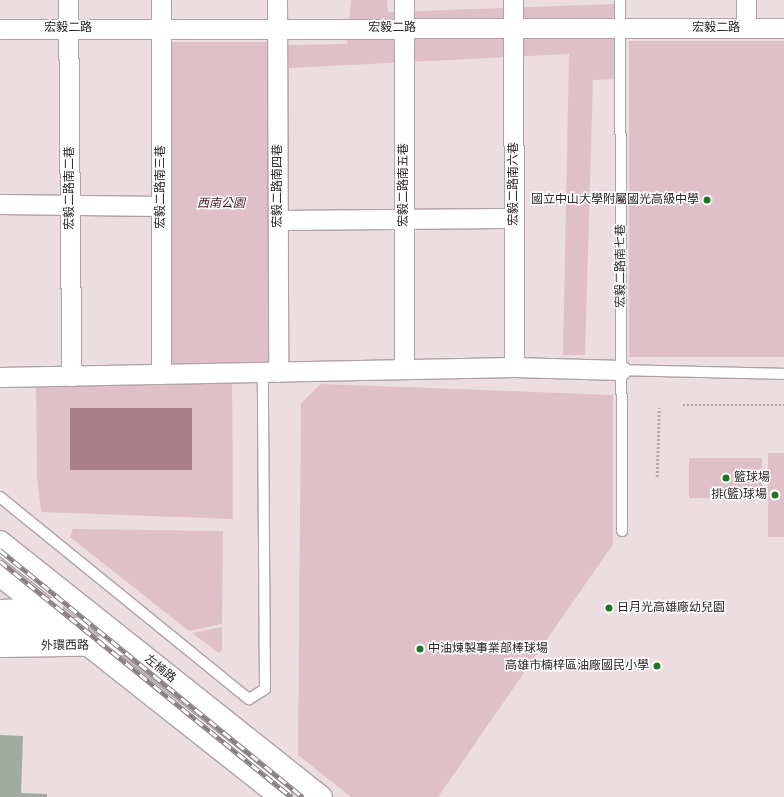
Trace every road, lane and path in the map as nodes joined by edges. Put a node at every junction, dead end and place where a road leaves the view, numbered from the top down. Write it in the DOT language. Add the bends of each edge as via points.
graph roads {
  1 [pos="68,0"];
  2 [pos="161,0"];
  3 [pos="277,0"];
  4 [pos="404,0"];
  5 [pos="513,0"];
  6 [pos="620,0"];
  7 [pos="746,0"];
  8 [pos="0,28"];
  9 [pos="68,28"];
  10 [pos="161,28"];
  11 [pos="277,28"];
  12 [pos="404,28"];
  13 [pos="513,28"];
  14 [pos="620,28"];
  15 [pos="746,28"];
  16 [pos="784,28"];
  17 [pos="0,204"];
  18 [pos="70,205"];
  19 [pos="161,206"];
  20 [pos="514,218"];
  21 [pos="404,219"];
  22 [pos="278,220"];
  23 [pos="514,367"];
  24 [pos="404,370"];
  25 [pos="621,370"];
  26 [pos="271,372"];
  27 [pos="161,374"];
  28 [pos="784,374"];
  29 [pos="71,376"];
  30 [pos="0,377"];
  31 [pos="684,405"];
  32 [pos="784,405"];
  33 [pos="660,408"];
  34 [pos="657,477"];
  35 [pos="0,497"];
  36 [pos="622,531"];
  37 [pos="0,542"];
  38 [pos="0,574"];
  39 [pos="83,607"];
  40 [pos="45,609"];
  41 [pos="0,611"];
  42 [pos="110,628"];
  43 [pos="69,629"];
  44 [pos="0,632"];
  45 [pos="92,646"];
  46 [pos="130,646"];
  47 [pos="0,647"];
  48 [pos="281,797"];
  49 [pos="321,797"];
  1 -- 9 [label="street, 宏毅二路南二巷"];
  2 -- 10 [label="street, 宏毅二路南三巷"];
  3 -- 11 [label="street, 宏毅二路南四巷"];
  4 -- 12 [label="street, 宏毅二路南五巷"];
  5 -- 13 [label="street, 宏毅二路南六巷"];
  6 -- 14 [label="lane, 宏毅二路南七巷"];
  7 -- 15 [label="street"];
  8 -- 9 [label="street, 宏毅二路"];
  9 -- 10 [label="street, 宏毅二路"];
  9 -- 18 [label="street, 宏毅二路南二巷"];
  10 -- 11 [label="street, 宏毅二路"];
  10 -- 19 [label="street, 宏毅二路南三巷"];
  11 -- 12 [label="street, 宏毅二路"];
  11 -- 22 [label="street, 宏毅二路南四巷"];
  12 -- 13 [label="street, 宏毅二路"];
  12 -- 21 [label="street, 宏毅二路南五巷"];
  13 -- 14 [label="street, 宏毅二路"];
  13 -- 20 [label="street, 宏毅二路南六巷"];
  14 -- 15 [label="street, 宏毅二路"];
  14 -- 25 [label="lane, 宏毅二路南七巷"];
  15 -- 16 [label="street, 宏毅二路"];
  17 -- 18 [label="street"];
  18 -- 19 [label="street"];
  18 -- 29 [label="street, 宏毅二路南二巷"];
  19 -- 27 [label="street, 宏毅二路南三巷"];
  20 -- 21 [label="street"];
  20 -- 23 [label="street, 宏毅二路南六巷"];
  21 -- 22 [label="street"];
  21 -- 24 [label="street, 宏毅二路南五巷"];
  22 -- 26 [label="street, 宏毅二路南四巷"];
  23 -- 24 [label="street"];
  23 -- 25 [label="street"];
  24 -- 26 [label="street"];
  25 -- 28 [label="lane"];
  25 -- 36 [label="lane, 宏毅二路南七巷"];
  26 -- 27 [label="street"];
  26 -- 35 [label="lane" via="265,689 249,699"];
  27 -- 29 [label="street"];
  29 -- 30 [label="street"];
  31 -- 32 [label="path"];
  33 -- 34 [label="path"];
  37 -- 39 [label="street, 左楠路"];
  38 -- 40 [label="street, 左楠路"];
  39 -- 40 [label="street"];
  39 -- 42 [label="street, 左楠路"];
  40 -- 41 [label="street"];
  40 -- 43 [label="street, 左楠路"];
  42 -- 43 [label="street, 外環西路"];
  42 -- 46 [label="street, 左楠路"];
  43 -- 44 [label="street, 外環西路"];
  43 -- 45 [label="street, 左楠路"];
  45 -- 46 [label="street, 外環西路"];
  45 -- 47 [label="street, 外環西路"];
  45 -- 48 [label="street, 左楠路"];
  46 -- 49 [label="street, 左楠路"];
}
